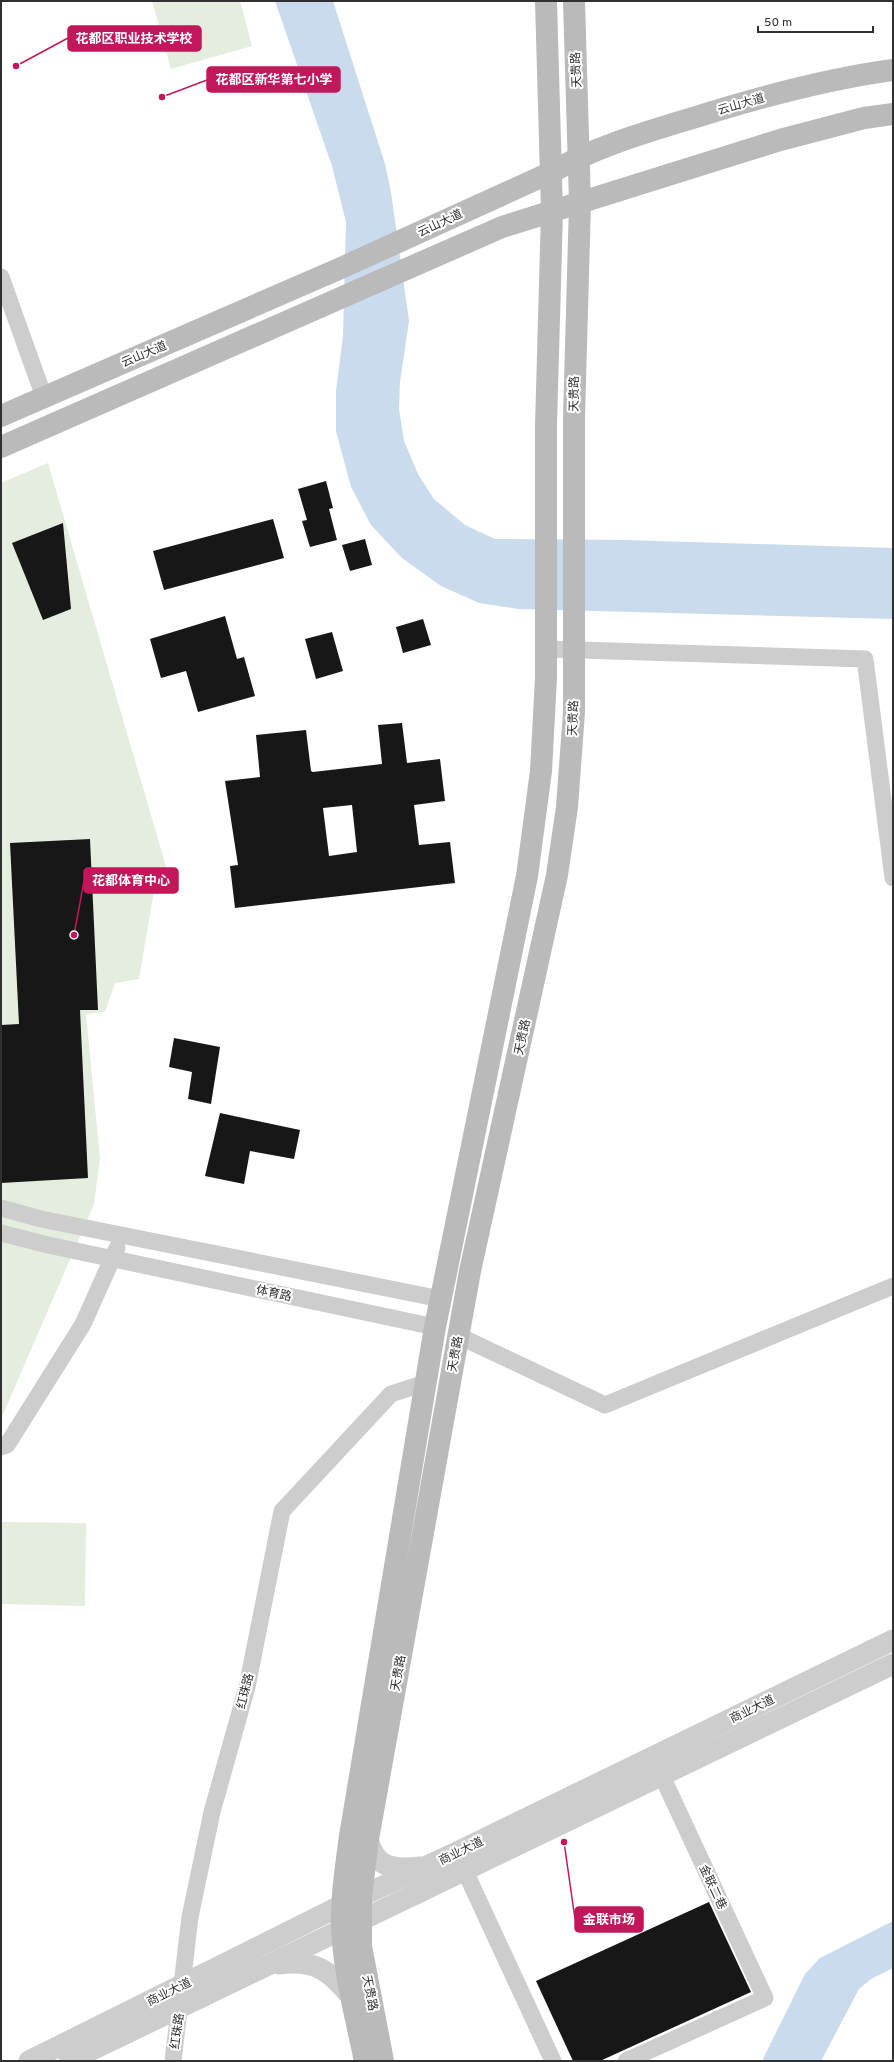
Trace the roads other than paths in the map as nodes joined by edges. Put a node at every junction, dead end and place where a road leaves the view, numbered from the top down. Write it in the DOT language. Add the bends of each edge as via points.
graph roads {
  1 [pos="546,1"];
  2 [pos="574,1"];
  3 [pos="893,70"];
  4 [pos="893,114"];
  5 [pos="579,156"];
  6 [pos="552,172"];
  7 [pos="580,203"];
  8 [pos="552,212"];
  9 [pos="1,277"];
  10 [pos="44,397"];
  11 [pos="1,416"];
  12 [pos="1,447"];
  13 [pos="546,649"];
  14 [pos="574,649"];
  15 [pos="893,878"];
  16 [pos="1,1208"];
  17 [pos="1,1233"];
  18 [pos="123,1235"];
  19 [pos="113,1258"];
  20 [pos="893,1286"];
  21 [pos="441,1299"];
  22 [pos="435,1327"];
  23 [pos="458,1336"];
  24 [pos="424,1383"];
  25 [pos="1,1446"];
  26 [pos="893,1640"];
  27 [pos="893,1664"];
  28 [pos="662,1776"];
  29 [pos="368,1839"];
  30 [pos="429,1866"];
  31 [pos="465,1870"];
  32 [pos="352,1901"];
  33 [pos="351,1926"];
  34 [pos="265,1967"];
  35 [pos="182,1985"];
  36 [pos="353,1999"];
  37 [pos="180,2008"];
  38 [pos="29,2061"];
  39 [pos="69,2061"];
  40 [pos="173,2061"];
  41 [pos="365,2061"];
  42 [pos="383,2061"];
  43 [pos="553,2061"];
  44 [pos="626,2061"];
  1 -- 6 [label="main road"];
  2 -- 5 [label="main road, 天贵路"];
  3 -- 5 [label="main road, 云山大道" via="855,75 748,101 639,134"];
  4 -- 7 [label="main road" via="864,118 780,140"];
  5 -- 6 [label="main road, 云山大道"];
  5 -- 7 [label="main road, 天贵路"];
  6 -- 8 [label="main road, 天贵路"];
  6 -- 10 [label="main road, 云山大道" via="302,285"];
  7 -- 8 [label="main road"];
  7 -- 14 [label="main road, 天贵路" via="574,410"];
  8 -- 12 [label="main road" via="502,227"];
  8 -- 13 [label="main road, 天贵路" via="546,418"];
  9 -- 10 [label="street"];
  10 -- 11 [label="main road, 云山大道"];
  13 -- 14 [label="street"];
  13 -- 21 [label="main road, 天贵路" via="541,771 527,876 446,1264"];
  14 -- 15 [label="street" via="865,659"];
  14 -- 23 [label="main road, 天贵路" via="574,712 570,772 556,875"];
  16 -- 18 [label="street" via="41,1219"];
  17 -- 19 [label="street, 体育路"];
  18 -- 19 [label="street"];
  18 -- 21 [label="street"];
  19 -- 22 [label="street, 体育路"];
  19 -- 25 [label="street" via="83,1324 6,1445"];
  20 -- 23 [label="street" via="605,1405"];
  21 -- 22 [label="main road, 天贵路"];
  22 -- 24 [label="main road, 天贵路"];
  23 -- 29 [label="main road, 天贵路"];
  24 -- 32 [label="main road, 天贵路" via="350,1836"];
  24 -- 35 [label="street, 红珠路" via="391,1394 282,1511 247,1687 210,1820 190,1917"];
  26 -- 30 [label="street, 商业大道"];
  27 -- 28 [label="street, 商业大道"];
  28 -- 31 [label="street, 商业大道"];
  28 -- 44 [label="street, 金联二巷" via="765,1998"];
  29 -- 30 [label="street" via="373,1854 386,1865 407,1869"];
  29 -- 32 [label="main road, 天贵路"];
  30 -- 32 [label="street, 商业大道"];
  31 -- 33 [label="street, 商业大道"];
  31 -- 43 [label="street"];
  32 -- 33 [label="main road, 天贵路"];
  32 -- 35 [label="street, 商业大道"];
  33 -- 34 [label="street, 商业大道"];
  33 -- 36 [label="main road, 天贵路"];
  33 -- 42 [label="main road, 天贵路" via="367,1981"];
  34 -- 36 [label="street" via="292,1962 316,1966 334,1977"];
  34 -- 37 [label="street, 商业大道"];
  35 -- 37 [label="street, 红珠路"];
  35 -- 38 [label="street, 商业大道"];
  36 -- 41 [label="main road, 天贵路"];
  37 -- 39 [label="street, 商业大道"];
  37 -- 40 [label="street, 红珠路"];
}
